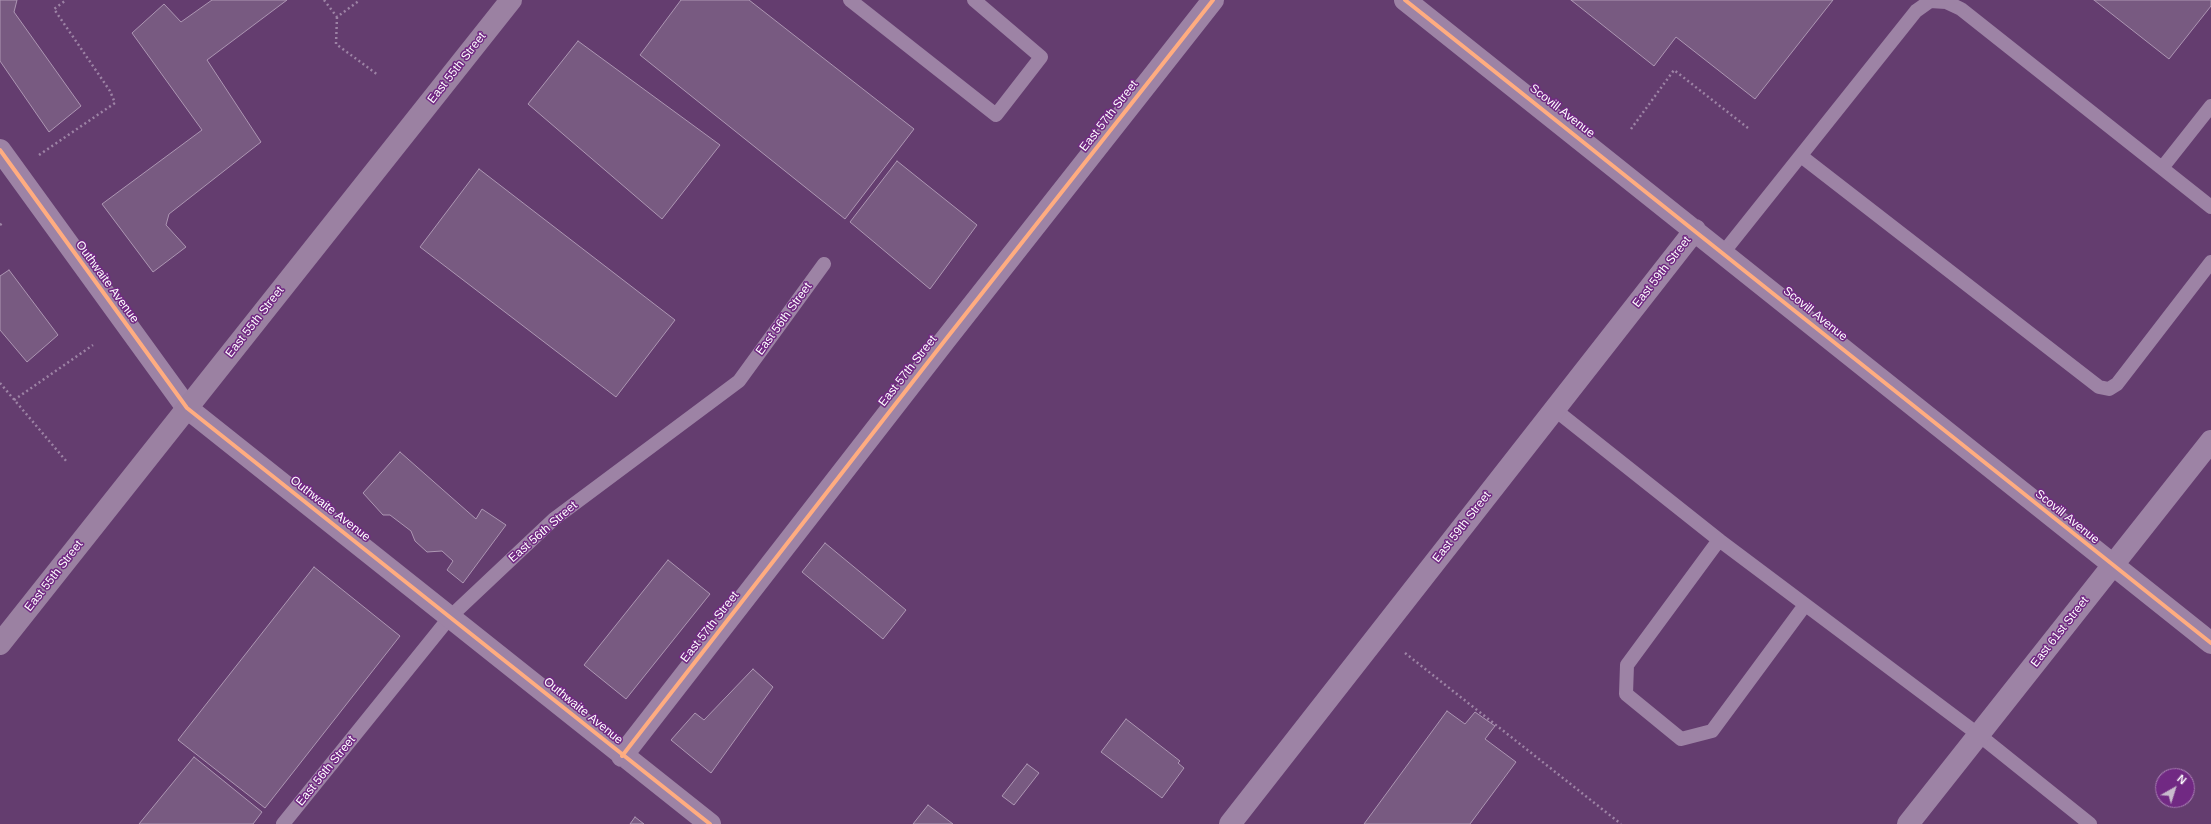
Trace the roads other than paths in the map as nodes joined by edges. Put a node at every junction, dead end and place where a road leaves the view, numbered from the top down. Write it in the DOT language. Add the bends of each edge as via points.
graph roads {
  1 [pos="511,0"];
  2 [pos="850,0"];
  3 [pos="974,0"];
  4 [pos="1213,0"];
  5 [pos="1406,0"];
  6 [pos="2211,106"];
  7 [pos="0,150"];
  8 [pos="1801,156"];
  9 [pos="2162,168"];
  10 [pos="2211,207"];
  11 [pos="1695,230"];
  12 [pos="1723,253"];
  13 [pos="2211,262"];
  14 [pos="824,264"];
  15 [pos="187,408"];
  16 [pos="1554,409"];
  17 [pos="2211,441"];
  18 [pos="1720,540"];
  19 [pos="2112,566"];
  20 [pos="1805,604"];
  21 [pos="450,617"];
  22 [pos="2211,643"];
  23 [pos="0,644"];
  24 [pos="1979,735"];
  25 [pos="622,756"];
  26 [pos="283,824"];
  27 [pos="710,824"];
  28 [pos="1230,824"];
  29 [pos="1908,824"];
  30 [pos="2090,824"];
  1 -- 15 [label="main road, East 55th Street"];
  2 -- 3 [label="lane" via="996,115 1041,57"];
  4 -- 25 [label="street, East 57th Street"];
  5 -- 11 [label="street, Scovill Avenue"];
  6 -- 9 [label="lane"];
  7 -- 15 [label="street, Outhwaite Avenue"];
  8 -- 9 [label="lane" via="1916,11 1930,1 1946,2 1961,9"];
  8 -- 12 [label="lane"];
  8 -- 13 [label="lane" via="2099,387 2109,390 2117,384"];
  9 -- 10 [label="lane"];
  11 -- 12 [label="street, Scovill Avenue"];
  11 -- 16 [label="street, East 59th Street"];
  12 -- 19 [label="street, Scovill Avenue"];
  14 -- 21 [label="lane, East 56th Street" via="739,381 554,519"];
  15 -- 21 [label="street, Outhwaite Avenue"];
  15 -- 23 [label="main road, East 55th Street"];
  16 -- 18 [label="lane"];
  16 -- 28 [label="street, East 59th Street"];
  17 -- 19 [label="street, East 61st Street"];
  18 -- 20 [label="lane"];
  18 -- 20 [label="lane" via="1627,665 1626,694 1681,739 1712,731"];
  19 -- 22 [label="street, Scovill Avenue"];
  19 -- 24 [label="street, East 61st Street"];
  20 -- 24 [label="lane"];
  21 -- 25 [label="street, Outhwaite Avenue"];
  21 -- 26 [label="lane, East 56th Street"];
  24 -- 29 [label="street, East 61st Street"];
  24 -- 30 [label="lane"];
  25 -- 27 [label="street, Outhwaite Avenue"];
}
